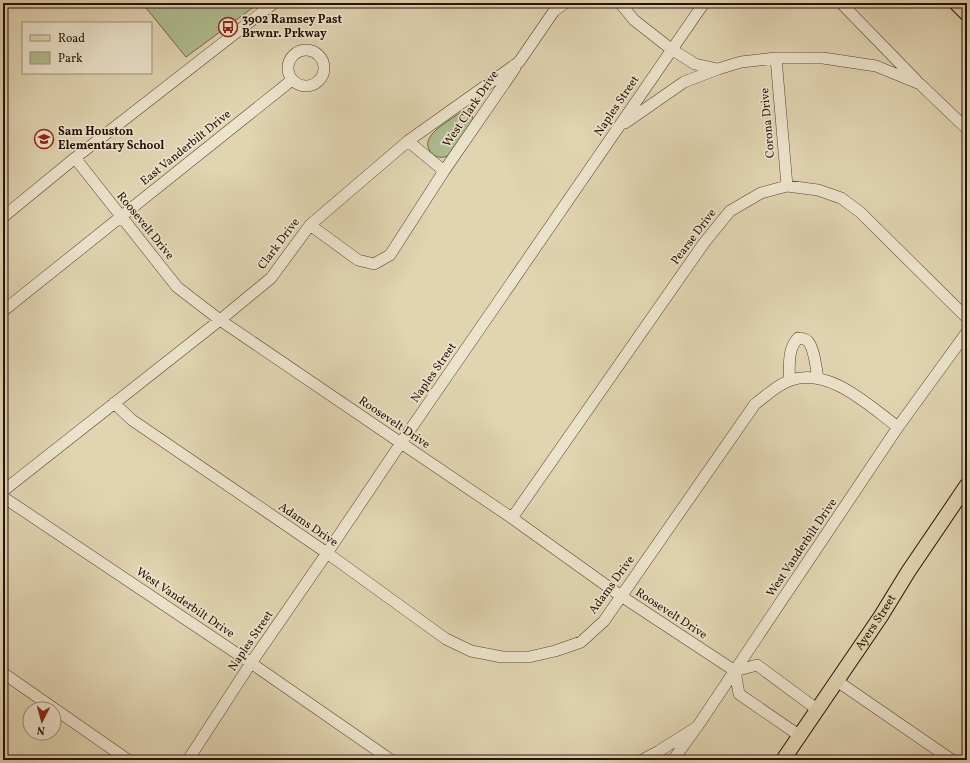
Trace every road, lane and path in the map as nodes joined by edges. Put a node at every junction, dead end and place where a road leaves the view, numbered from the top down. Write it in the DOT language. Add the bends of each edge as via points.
graph roads {
  1 [pos="274,3"];
  2 [pos="565,3"];
  3 [pos="620,3"];
  4 [pos="704,3"];
  5 [pos="841,3"];
  6 [pos="956,3"];
  7 [pos="967,14"];
  8 [pos="671,49"];
  9 [pos="776,58"];
  10 [pos="519,62"];
  11 [pos="718,69"];
  12 [pos="292,80"];
  13 [pos="920,84"];
  14 [pos="619,127"];
  15 [pos="967,129"];
  16 [pos="408,141"];
  17 [pos="75,158"];
  18 [pos="444,171"];
  19 [pos="787,186"];
  20 [pos="3,217"];
  21 [pos="121,217"];
  22 [pos="310,225"];
  23 [pos="3,311"];
  24 [pos="967,318"];
  25 [pos="220,320"];
  26 [pos="967,332"];
  27 [pos="818,378"];
  28 [pos="790,380"];
  29 [pos="114,403"];
  30 [pos="898,427"];
  31 [pos="401,444"];
  32 [pos="967,485"];
  33 [pos="3,491"];
  34 [pos="3,497"];
  35 [pos="512,518"];
  36 [pos="327,553"];
  37 [pos="621,596"];
  38 [pos="251,663"];
  39 [pos="735,671"];
  40 [pos="3,673"];
  41 [pos="837,681"];
  42 [pos="818,710"];
  43 [pos="697,727"];
  44 [pos="800,736"];
  45 [pos="115,756"];
  46 [pos="128,760"];
  47 [pos="188,760"];
  48 [pos="391,760"];
  49 [pos="642,760"];
  50 [pos="673,760"];
  51 [pos="783,760"];
  52 [pos="952,760"];
  1 -- 17 [label="street"];
  2 -- 10 [label="street, Clark Drive" via="554,11"];
  3 -- 8 [label="street" via="634,20"];
  4 -- 8 [label="street, Naples Street"];
  5 -- 13 [label="street"];
  6 -- 7 [label="main road"];
  8 -- 11 [label="street" via="695,64"];
  8 -- 14 [label="street, Naples Street"];
  9 -- 11 [label="street" via="741,62"];
  9 -- 13 [label="street" via="822,58 876,66"];
  9 -- 19 [label="street, Corona Drive"];
  10 -- 16 [label="street, Clark Drive"];
  10 -- 18 [label="street, West Clark Drive"];
  11 -- 14 [label="street" via="684,82"];
  12 -- 21 [label="street, East Vanderbilt Drive"];
  13 -- 15 [label="street"];
  14 -- 31 [label="street, Naples Street"];
  16 -- 18 [label="street"];
  16 -- 22 [label="street, Clark Drive"];
  17 -- 20 [label="street"];
  17 -- 21 [label="street, Roosevelt Drive"];
  18 -- 22 [label="street, West Clark Drive" via="390,255 374,264 358,260"];
  19 -- 24 [label="street, Pearse Drive" via="818,190 841,198 860,212"];
  19 -- 35 [label="street, Pearse Drive" via="761,193 730,211 704,243"];
  21 -- 23 [label="street, East Vanderbilt Drive"];
  21 -- 25 [label="street, Roosevelt Drive" via="177,287"];
  22 -- 25 [label="street, Clark Drive" via="272,278"];
  25 -- 29 [label="street, Clark Drive"];
  25 -- 31 [label="street, Roosevelt Drive"];
  26 -- 30 [label="street, West Vanderbilt Drive"];
  27 -- 28 [label="street, Adams Drive" via="803,377"];
  27 -- 28 [label="street" via="809,342 798,338 790,353"];
  27 -- 30 [label="street, Adams Drive" via="850,391"];
  28 -- 37 [label="street, Adams Drive" via="755,404"];
  29 -- 33 [label="street, Clark Drive"];
  29 -- 36 [label="street, Adams Drive" via="132,420"];
  30 -- 39 [label="street, West Vanderbilt Drive"];
  31 -- 35 [label="street, Roosevelt Drive"];
  31 -- 36 [label="street, Naples Street"];
  32 -- 41 [label="main road, Ayers Street"];
  34 -- 38 [label="street, West Vanderbilt Drive"];
  35 -- 37 [label="street, Roosevelt Drive"];
  36 -- 37 [label="street, Adams Drive" via="446,639 471,650 502,657 529,657 581,642 604,621"];
  36 -- 38 [label="street, Naples Street"];
  37 -- 39 [label="street, Roosevelt Drive"];
  38 -- 47 [label="street, Naples Street"];
  38 -- 48 [label="street, West Vanderbilt Drive"];
  39 -- 42 [label="street" via="757,665"];
  39 -- 43 [label="street, West Vanderbilt Drive"];
  39 -- 44 [label="street" via="739,694"];
  40 -- 45 [label="street"];
  41 -- 42 [label="main road, Ayers Street"];
  41 -- 52 [label="street"];
  42 -- 44 [label="main road, Ayers Street"];
  43 -- 49 [label="street, West Vanderbilt Drive"];
  43 -- 50 [label="street"];
  44 -- 51 [label="main road, Ayers Street"];
  45 -- 46 [label="street"];
}
